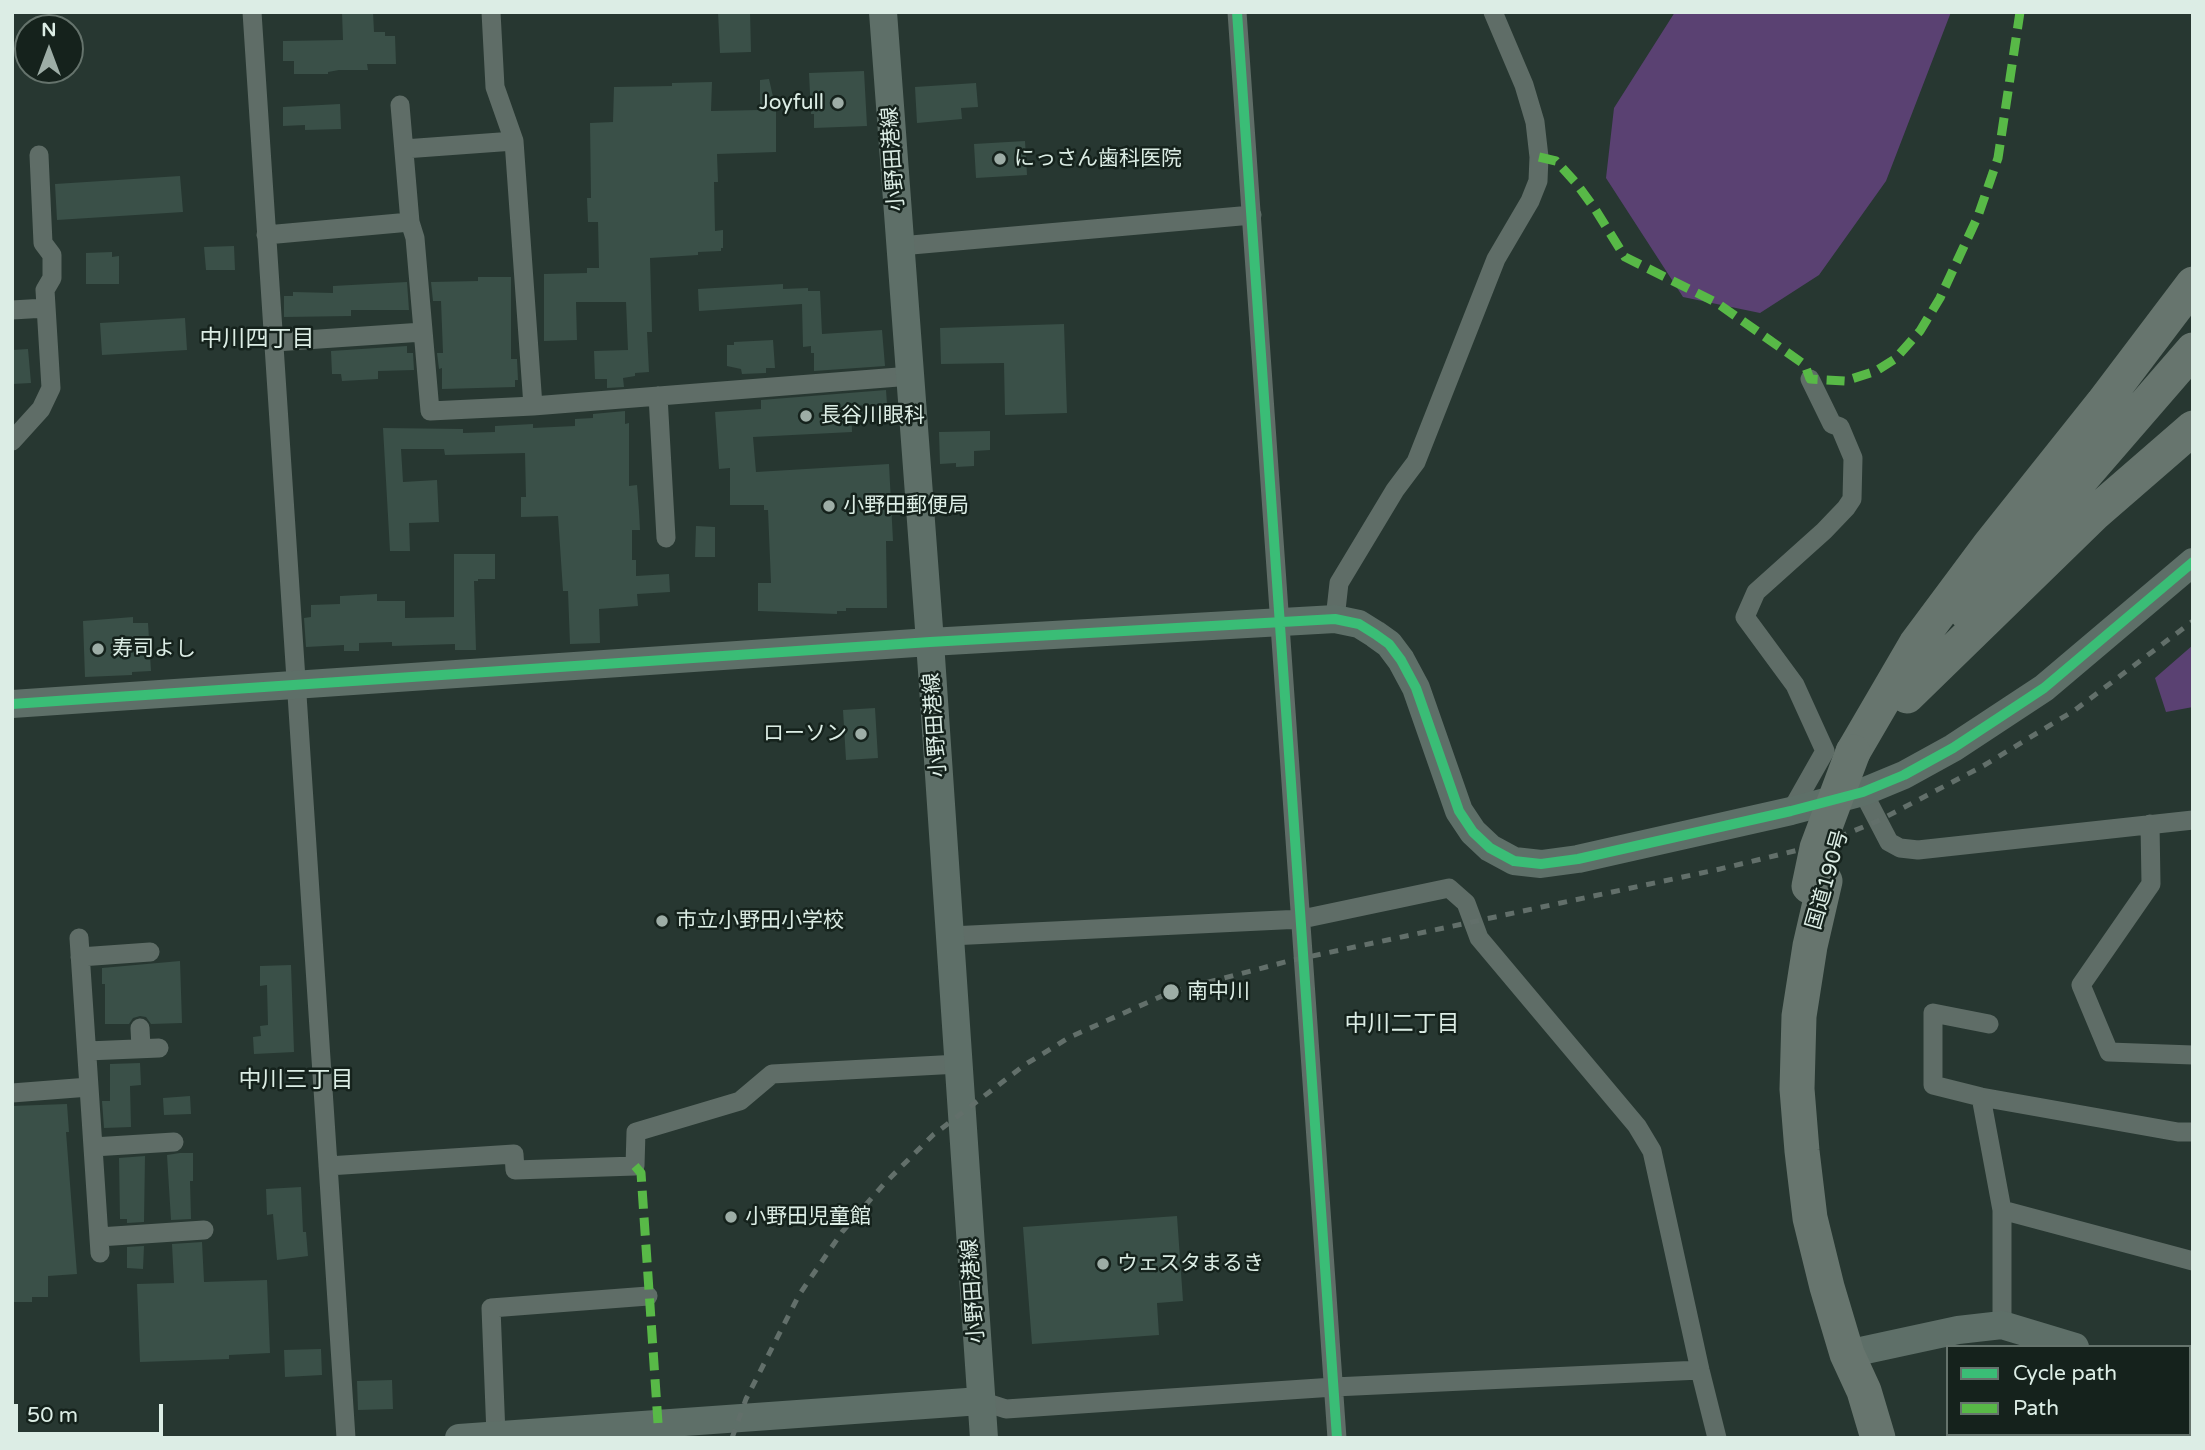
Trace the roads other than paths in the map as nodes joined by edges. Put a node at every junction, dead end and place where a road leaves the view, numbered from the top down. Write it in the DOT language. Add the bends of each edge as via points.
graph roads {
  1 [pos="252,12"];
  2 [pos="491,12"];
  3 [pos="883,12"];
  4 [pos="1237,12"];
  5 [pos="1493,12"];
  6 [pos="400,104"];
  7 [pos="514,142"];
  8 [pos="404,149"];
  9 [pos="39,155"];
  10 [pos="1252,215"];
  11 [pos="410,222"];
  12 [pos="265,235"];
  13 [pos="901,246"];
  14 [pos="2193,285"];
  15 [pos="46,307"];
  16 [pos="12,310"];
  17 [pos="423,332"];
  18 [pos="275,342"];
  19 [pos="2193,350"];
  20 [pos="911,376"];
  21 [pos="1810,379"];
  22 [pos="658,396"];
  23 [pos="533,406"];
  24 [pos="2193,428"];
  25 [pos="12,441"];
  26 [pos="666,538"];
  27 [pos="2193,562"];
  28 [pos="1335,618"];
  29 [pos="1280,621"];
  30 [pos="930,642"];
  31 [pos="297,685"];
  32 [pos="1907,696"];
  33 [pos="12,704"];
  34 [pos="1864,751"];
  35 [pos="1863,792"];
  36 [pos="1791,811"];
  37 [pos="2193,820"];
  38 [pos="2150,824"];
  39 [pos="1302,919"];
  40 [pos="950,936"];
  41 [pos="150,952"];
  42 [pos="1989,1024"];
  43 [pos="140,1028"];
  44 [pos="87,1051"];
  45 [pos="2193,1055"];
  46 [pos="958,1063"];
  47 [pos="89,1087"];
  48 [pos="12,1093"];
  49 [pos="1981,1097"];
  50 [pos="2193,1132"];
  51 [pos="174,1142"];
  52 [pos="93,1147"];
  53 [pos="328,1166"];
  54 [pos="2002,1210"];
  55 [pos="204,1230"];
  56 [pos="2193,1261"];
  57 [pos="648,1296"];
  58 [pos="2002,1325"];
  59 [pos="2068,1345"];
  60 [pos="1847,1354"];
  61 [pos="1700,1370"];
  62 [pos="1334,1387"];
  63 [pos="981,1401"];
  64 [pos="496,1435"];
  65 [pos="346,1438"];
  66 [pos="459,1438"];
  67 [pos="984,1438"];
  68 [pos="1337,1438"];
  69 [pos="1717,1438"];
  70 [pos="1861,1438"];
  71 [pos="1878,1438"];
  1 -- 12 [label="street"];
  2 -- 7 [label="street" via="495,87"];
  3 -- 13 [label="street, 小野田港線"];
  4 -- 10 [label="street"];
  5 -- 28 [label="street" via="1535,122 1538,181 1496,259 1416,462 1339,583"];
  6 -- 8 [label="street"];
  7 -- 8 [label="street"];
  7 -- 23 [label="street"];
  8 -- 11 [label="street"];
  9 -- 15 [label="street" via="43,243 52,255"];
  10 -- 13 [label="street"];
  10 -- 29 [label="street"];
  11 -- 12 [label="street"];
  11 -- 17 [label="street"];
  12 -- 18 [label="street"];
  13 -- 20 [label="street, 小野田港線"];
  14 -- 34 [label="highway" via="1916,644"];
  15 -- 16 [label="street"];
  15 -- 25 [label="street" via="51,388 41,409"];
  17 -- 18 [label="street"];
  17 -- 23 [label="street" via="430,411"];
  18 -- 31 [label="street"];
  19 -- 32 [label="highway, 国道190号" via="1952,628"];
  20 -- 22 [label="street"];
  20 -- 30 [label="street, 小野田港線"];
  21 -- 36 [label="street" via="1853,458 1852,499 1824,531 1756,592 1745,617 1795,685 1825,751"];
  22 -- 23 [label="street"];
  22 -- 26 [label="street"];
  24 -- 32 [label="highway" via="2095,513"];
  27 -- 35 [label="street" via="2044,688 1954,748"];
  28 -- 29 [label="street"];
  28 -- 36 [label="street" via="1375,634 1401,660 1416,688 1459,811 1490,848 1514,861 1541,864 1578,859"];
  29 -- 30 [label="street"];
  29 -- 39 [label="street"];
  30 -- 31 [label="street"];
  30 -- 40 [label="street, 小野田港線"];
  31 -- 33 [label="street"];
  31 -- 53 [label="street"];
  32 -- 34 [label="highway, 国道190号"];
  34 -- 60 [label="highway, 国道190号" via="1849,810 1817,883 1800,1016 1797,1089 1810,1218"];
  35 -- 36 [label="street"];
  35 -- 38 [label="street" via="1889,842 1900,848 1918,850"];
  37 -- 38 [label="street"];
  38 -- 45 [label="street" via="2151,884 2081,985 2109,1052"];
  39 -- 40 [label="street"];
  39 -- 61 [label="street" via="1448,888 1466,903 1479,938 1637,1126 1652,1151"];
  39 -- 62 [label="street"];
  40 -- 46 [label="street, 小野田港線"];
  41 -- 44 [label="street" via="79,947"];
  42 -- 49 [label="street" via="1933,1013 1933,1085"];
  43 -- 44 [label="street" via="150,1048"];
  44 -- 47 [label="street"];
  46 -- 53 [label="street" via="772,1074 740,1101 636,1132 635,1166 515,1170 514,1154"];
  46 -- 63 [label="street, 小野田港線"];
  47 -- 48 [label="street"];
  47 -- 52 [label="street"];
  49 -- 50 [label="street"];
  49 -- 54 [label="street"];
  51 -- 52 [label="street"];
  52 -- 55 [label="street" via="100,1245"];
  53 -- 65 [label="street"];
  54 -- 56 [label="street"];
  54 -- 58 [label="street"];
  57 -- 64 [label="street" via="491,1308"];
  58 -- 59 [label="street"];
  58 -- 60 [label="street"];
  60 -- 70 [label="highway, 国道190号" via="1850,1395"];
  60 -- 71 [label="highway, 国道190号"];
  61 -- 62 [label="street"];
  61 -- 69 [label="street"];
  62 -- 63 [label="street" via="1006,1409"];
  62 -- 68 [label="street"];
  63 -- 64 [label="street"];
  63 -- 67 [label="street, 小野田港線"];
  64 -- 66 [label="street"];
}
